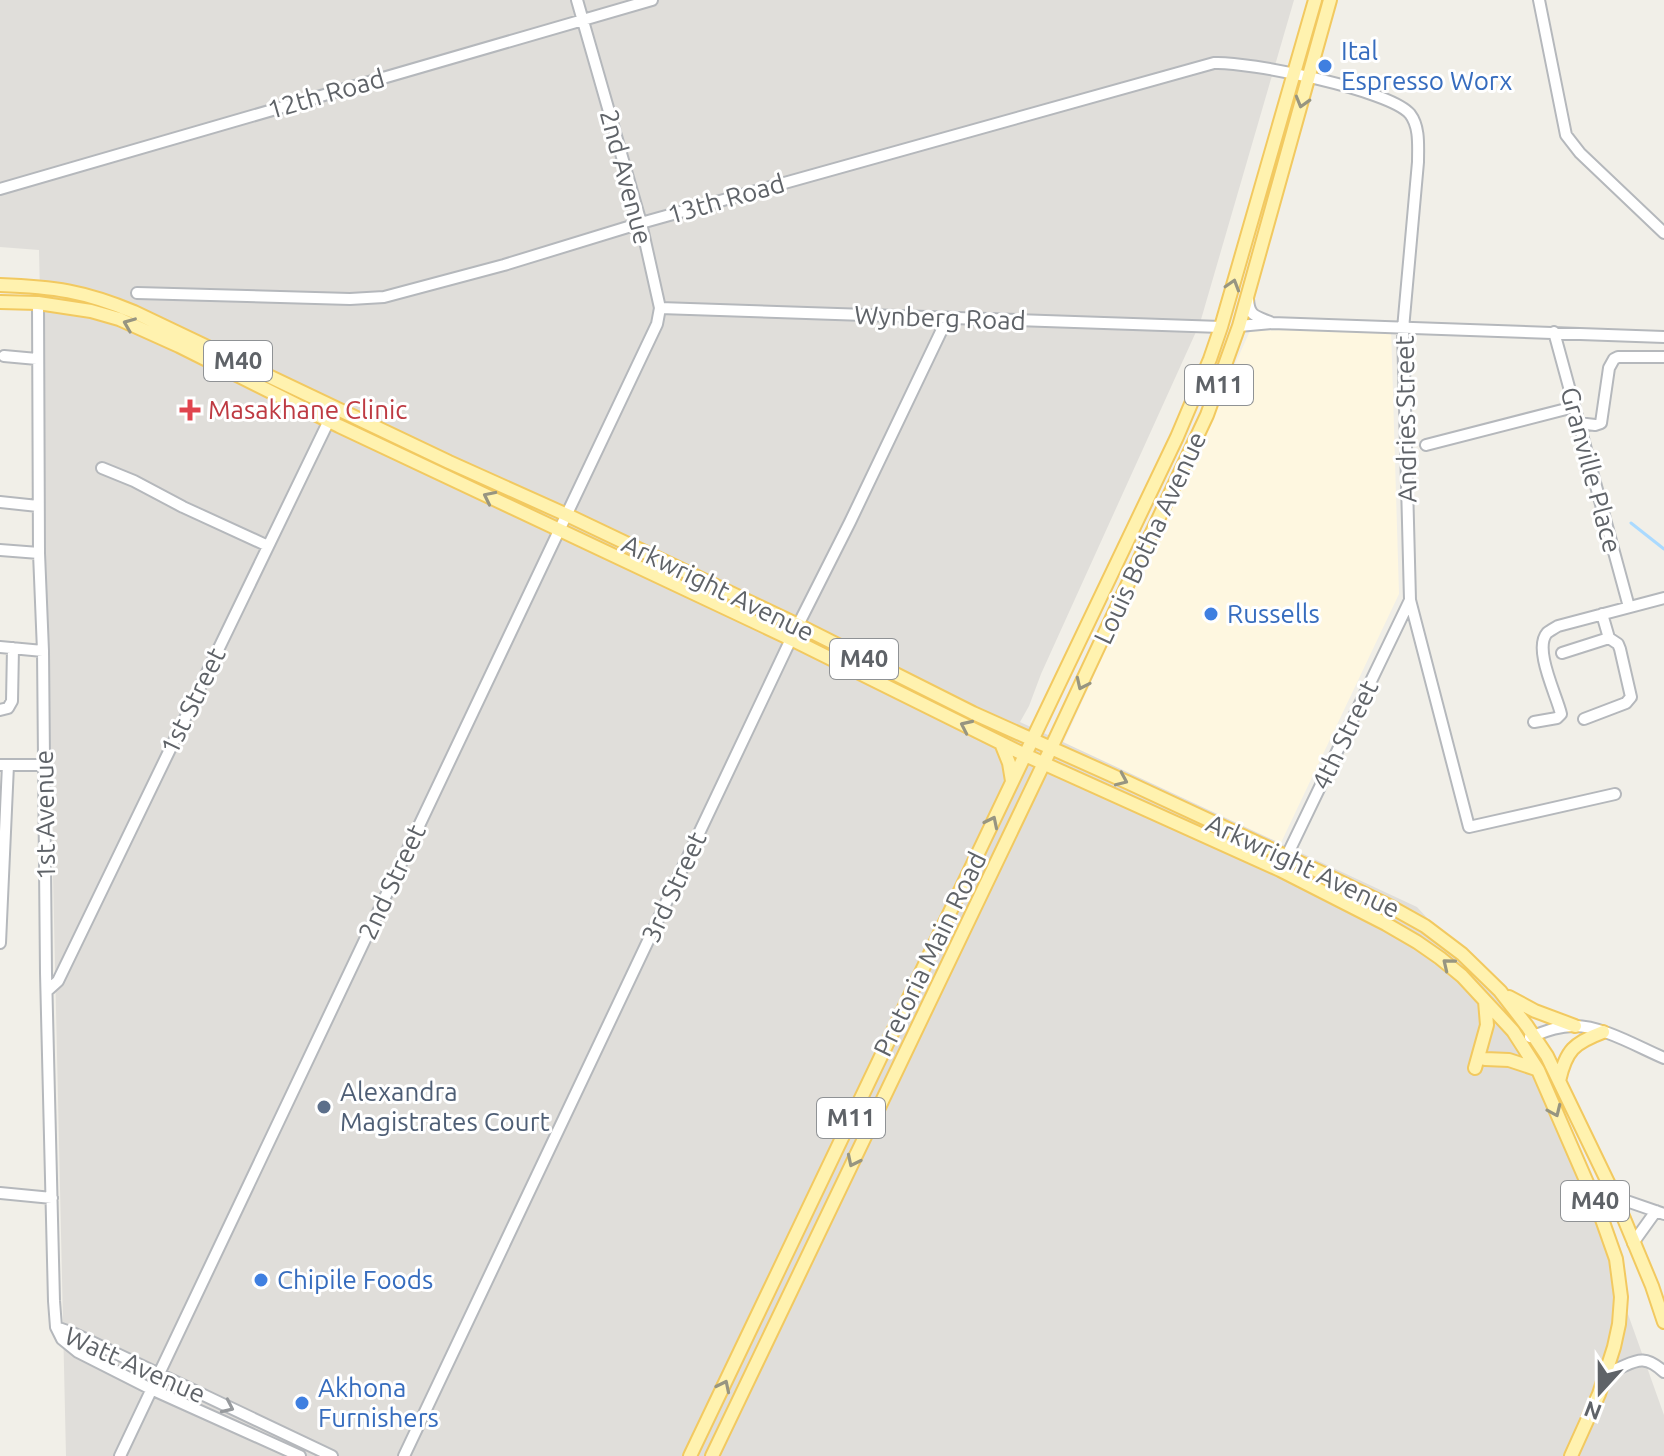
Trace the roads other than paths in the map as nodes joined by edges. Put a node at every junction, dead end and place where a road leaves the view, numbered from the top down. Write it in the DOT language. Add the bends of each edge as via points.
graph roads {
  1 [pos="577,0"];
  2 [pos="652,0"];
  3 [pos="1315,0"];
  4 [pos="1330,0"];
  5 [pos="1539,0"];
  6 [pos="582,20"];
  7 [pos="1295,73"];
  8 [pos="1309,77"];
  9 [pos="0,189"];
  10 [pos="641,223"];
  11 [pos="1664,233"];
  12 [pos="0,285"];
  13 [pos="137,293"];
  14 [pos="1247,297"];
  15 [pos="0,302"];
  16 [pos="38,303"];
  17 [pos="660,308"];
  18 [pos="947,319"];
  19 [pos="1272,323"];
  20 [pos="1239,326"];
  21 [pos="1221,327"];
  22 [pos="1403,329"];
  23 [pos="1554,332"];
  24 [pos="1664,337"];
  25 [pos="4,356"];
  26 [pos="1664,357"];
  27 [pos="37,359"];
  28 [pos="1574,407"];
  29 [pos="335,408"];
  30 [pos="329,421"];
  31 [pos="1578,423"];
  32 [pos="1426,445"];
  33 [pos="102,468"];
  34 [pos="0,502"];
  35 [pos="38,506"];
  36 [pos="567,515"];
  37 [pos="560,531"];
  38 [pos="268,546"];
  39 [pos="0,550"];
  40 [pos="39,553"];
  41 [pos="1664,598"];
  42 [pos="1410,600"];
  43 [pos="1629,607"];
  44 [pos="1602,614"];
  45 [pos="798,625"];
  46 [pos="1609,638"];
  47 [pos="791,639"];
  48 [pos="0,647"];
  49 [pos="13,648"];
  50 [pos="43,651"];
  51 [pos="1562,653"];
  52 [pos="0,710"];
  53 [pos="1584,719"];
  54 [pos="1534,722"];
  55 [pos="1031,739"];
  56 [pos="1001,743"];
  57 [pos="1051,748"];
  58 [pos="1025,755"];
  59 [pos="1044,763"];
  60 [pos="4,765"];
  61 [pos="44,765"];
  62 [pos="1067,773"];
  63 [pos="1012,781"];
  64 [pos="1031,790"];
  65 [pos="1615,794"];
  66 [pos="1287,857"];
  67 [pos="1280,870"];
  68 [pos="0,943"];
  69 [pos="48,990"];
  70 [pos="1500,991"];
  71 [pos="1485,999"];
  72 [pos="1575,1026"];
  73 [pos="1603,1032"];
  74 [pos="1534,1036"];
  75 [pos="1520,1041"];
  76 [pos="1664,1058"];
  77 [pos="1538,1070"];
  78 [pos="1559,1081"];
  79 [pos="1,1194"];
  80 [pos="1615,1197"];
  81 [pos="52,1198"];
  82 [pos="1660,1212"];
  83 [pos="1633,1243"];
  84 [pos="1664,1322"];
  85 [pos="56,1327"];
  86 [pos="1608,1372"];
  87 [pos="1664,1372"];
  88 [pos="158,1374"];
  89 [pos="151,1389"];
  90 [pos="120,1456"];
  91 [pos="300,1456"];
  92 [pos="332,1456"];
  93 [pos="404,1456"];
  94 [pos="690,1456"];
  95 [pos="712,1456"];
  96 [pos="1571,1456"];
  1 -- 6 [label="street, 2nd Avenue"];
  2 -- 6 [label="street, 12th Road"];
  3 -- 7 [label="main road, Louis Botha Avenue / M11"];
  4 -- 8 [label="main road, Louis Botha Avenue / M11"];
  5 -- 11 [label="street" via="1566,135"];
  6 -- 9 [label="street, 12th Road"];
  6 -- 10 [label="street, 2nd Avenue"];
  7 -- 8 [label="street, 13th Road"];
  7 -- 10 [label="street, 13th Road" via="1214,63"];
  21 -- 7 [label="main road, Louis Botha Avenue / M11, one-way"];
  8 -- 14 [label="main road, Louis Botha Avenue / M11, one-way"];
  8 -- 22 [label="street, Andries Street" via="1392,102 1409,113 1416,127 1418,162"];
  10 -- 13 [label="street, 13th Road" via="384,297"];
  10 -- 17 [label="street, 2nd Avenue"];
  12 -- 29 [label="main road, Arkwright Avenue / M40" via="74,291 111,302"];
  14 -- 19 [label="street" via="1252,314"];
  14 -- 20 [label="main road, Louis Botha Avenue / M11"];
  15 -- 16 [label="main road"];
  16 -- 27 [label="street, 1st Avenue"];
  30 -- 16 [label="main road, Arkwright Avenue / M40, one-way" via="119,319"];
  17 -- 18 [label="street, Wynberg Road"];
  17 -- 36 [label="street, 2nd Street" via="655,331"];
  18 -- 21 [label="street, Wynberg Road"];
  18 -- 45 [label="street, 3rd Street"];
  19 -- 20 [label="street"];
  19 -- 22 [label="street"];
  20 -- 57 [label="main road, Louis Botha Avenue / M11, one-way" via="1207,415"];
  21 -- 55 [label="main road, Louis Botha Avenue / M11" via="1177,437"];
  22 -- 23 [label="street"];
  22 -- 42 [label="street, Andries Street"];
  23 -- 24 [label="street"];
  23 -- 28 [label="street, Granville Place"];
  25 -- 27 [label="street"];
  26 -- 31 [label="street" via="1614,359 1601,423"];
  27 -- 35 [label="street, 1st Avenue"];
  28 -- 31 [label="street, Granville Place"];
  28 -- 32 [label="street"];
  29 -- 30 [label="street, 1st Street"];
  29 -- 36 [label="main road, Arkwright Avenue / M40"];
  37 -- 30 [label="main road, Arkwright Avenue / M40, one-way"];
  30 -- 38 [label="street, 1st Street"];
  31 -- 43 [label="street, Granville Place"];
  33 -- 38 [label="street"];
  34 -- 35 [label="street"];
  35 -- 40 [label="street, 1st Avenue"];
  36 -- 37 [label="street, 2nd Street"];
  36 -- 45 [label="main road, Arkwright Avenue / M40"];
  37 -- 47 [label="main road, Arkwright Avenue / M40"];
  37 -- 88 [label="street, 2nd Street"];
  38 -- 69 [label="street, 1st Street" via="58,981"];
  39 -- 40 [label="street"];
  40 -- 50 [label="street, 1st Avenue"];
  41 -- 43 [label="street"];
  42 -- 65 [label="street, Andries Street" via="1469,827"];
  42 -- 66 [label="street, 4th Street"];
  43 -- 44 [label="street"];
  44 -- 46 [label="street"];
  44 -- 54 [label="street" via="1548,632 1544,658 1561,714"];
  45 -- 47 [label="street, 3rd Street"];
  45 -- 55 [label="main road, Arkwright Avenue / M40"];
  46 -- 51 [label="street"];
  46 -- 53 [label="street" via="1620,649 1631,697"];
  56 -- 47 [label="main road, Arkwright Avenue / M40, one-way"];
  47 -- 93 [label="street, 3rd Street"];
  48 -- 49 [label="street"];
  49 -- 50 [label="street"];
  49 -- 52 [label="street" via="11,705"];
  50 -- 61 [label="street, 1st Avenue"];
  55 -- 57 [label="main road, Arkwright Avenue / M40"];
  55 -- 58 [label="main road, M11"];
  56 -- 58 [label="main road, Arkwright Avenue / M40"];
  56 -- 63 [label="main road"];
  57 -- 59 [label="main road, M11"];
  57 -- 66 [label="main road, Arkwright Avenue / M40, one-way"];
  58 -- 59 [label="main road, Arkwright Avenue / M40"];
  58 -- 63 [label="main road, Pretoria Main Road / M11"];
  59 -- 62 [label="main road, Arkwright Avenue / M40"];
  59 -- 64 [label="main road, Pretoria Main Road / M11"];
  60 -- 61 [label="street"];
  60 -- 68 [label="street"];
  61 -- 69 [label="street, 1st Avenue"];
  62 -- 64 [label="main road"];
  62 -- 67 [label="main road, Arkwright Avenue / M40"];
  94 -- 63 [label="main road, Pretoria Main Road / M11, one-way"];
  64 -- 95 [label="main road, Pretoria Main Road / M11, one-way"];
  66 -- 67 [label="street, 4th Street"];
  66 -- 70 [label="main road, Arkwright Avenue / M40" via="1425,926"];
  71 -- 67 [label="main road, Arkwright Avenue / M40, one-way" via="1417,942"];
  69 -- 81 [label="street, 1st Avenue"];
  70 -- 72 [label="main road"];
  70 -- 74 [label="main road, Arkwright Avenue / M40"];
  71 -- 75 [label="main road, Arkwright Avenue / M40"];
  71 -- 77 [label="main road" via="1487,1025 1480,1063 1509,1060"];
  72 -- 73 [label="street"];
  72 -- 74 [label="street"];
  73 -- 76 [label="street"];
  73 -- 78 [label="main road" via="1570,1051"];
  74 -- 75 [label="street"];
  74 -- 78 [label="main road, M40"];
  75 -- 77 [label="main road, M40"];
  77 -- 86 [label="main road, M40, one-way" via="1616,1259 1621,1297"];
  78 -- 80 [label="main road, M40"];
  79 -- 81 [label="street"];
  80 -- 82 [label="street"];
  80 -- 83 [label="main road, M40"];
  81 -- 85 [label="street, 1st Avenue"];
  82 -- 83 [label="street"];
  83 -- 84 [label="main road, M40"];
  85 -- 88 [label="street, Watt Avenue"];
  85 -- 89 [label="street, Watt Avenue" via="78,1352"];
  86 -- 87 [label="street" via="1644,1359"];
  86 -- 96 [label="main road, M40"];
  88 -- 89 [label="street, 2nd Street"];
  88 -- 92 [label="street, Watt Avenue, one-way"];
  89 -- 90 [label="street, 2nd Street"];
  89 -- 91 [label="street, Watt Avenue"];
}
